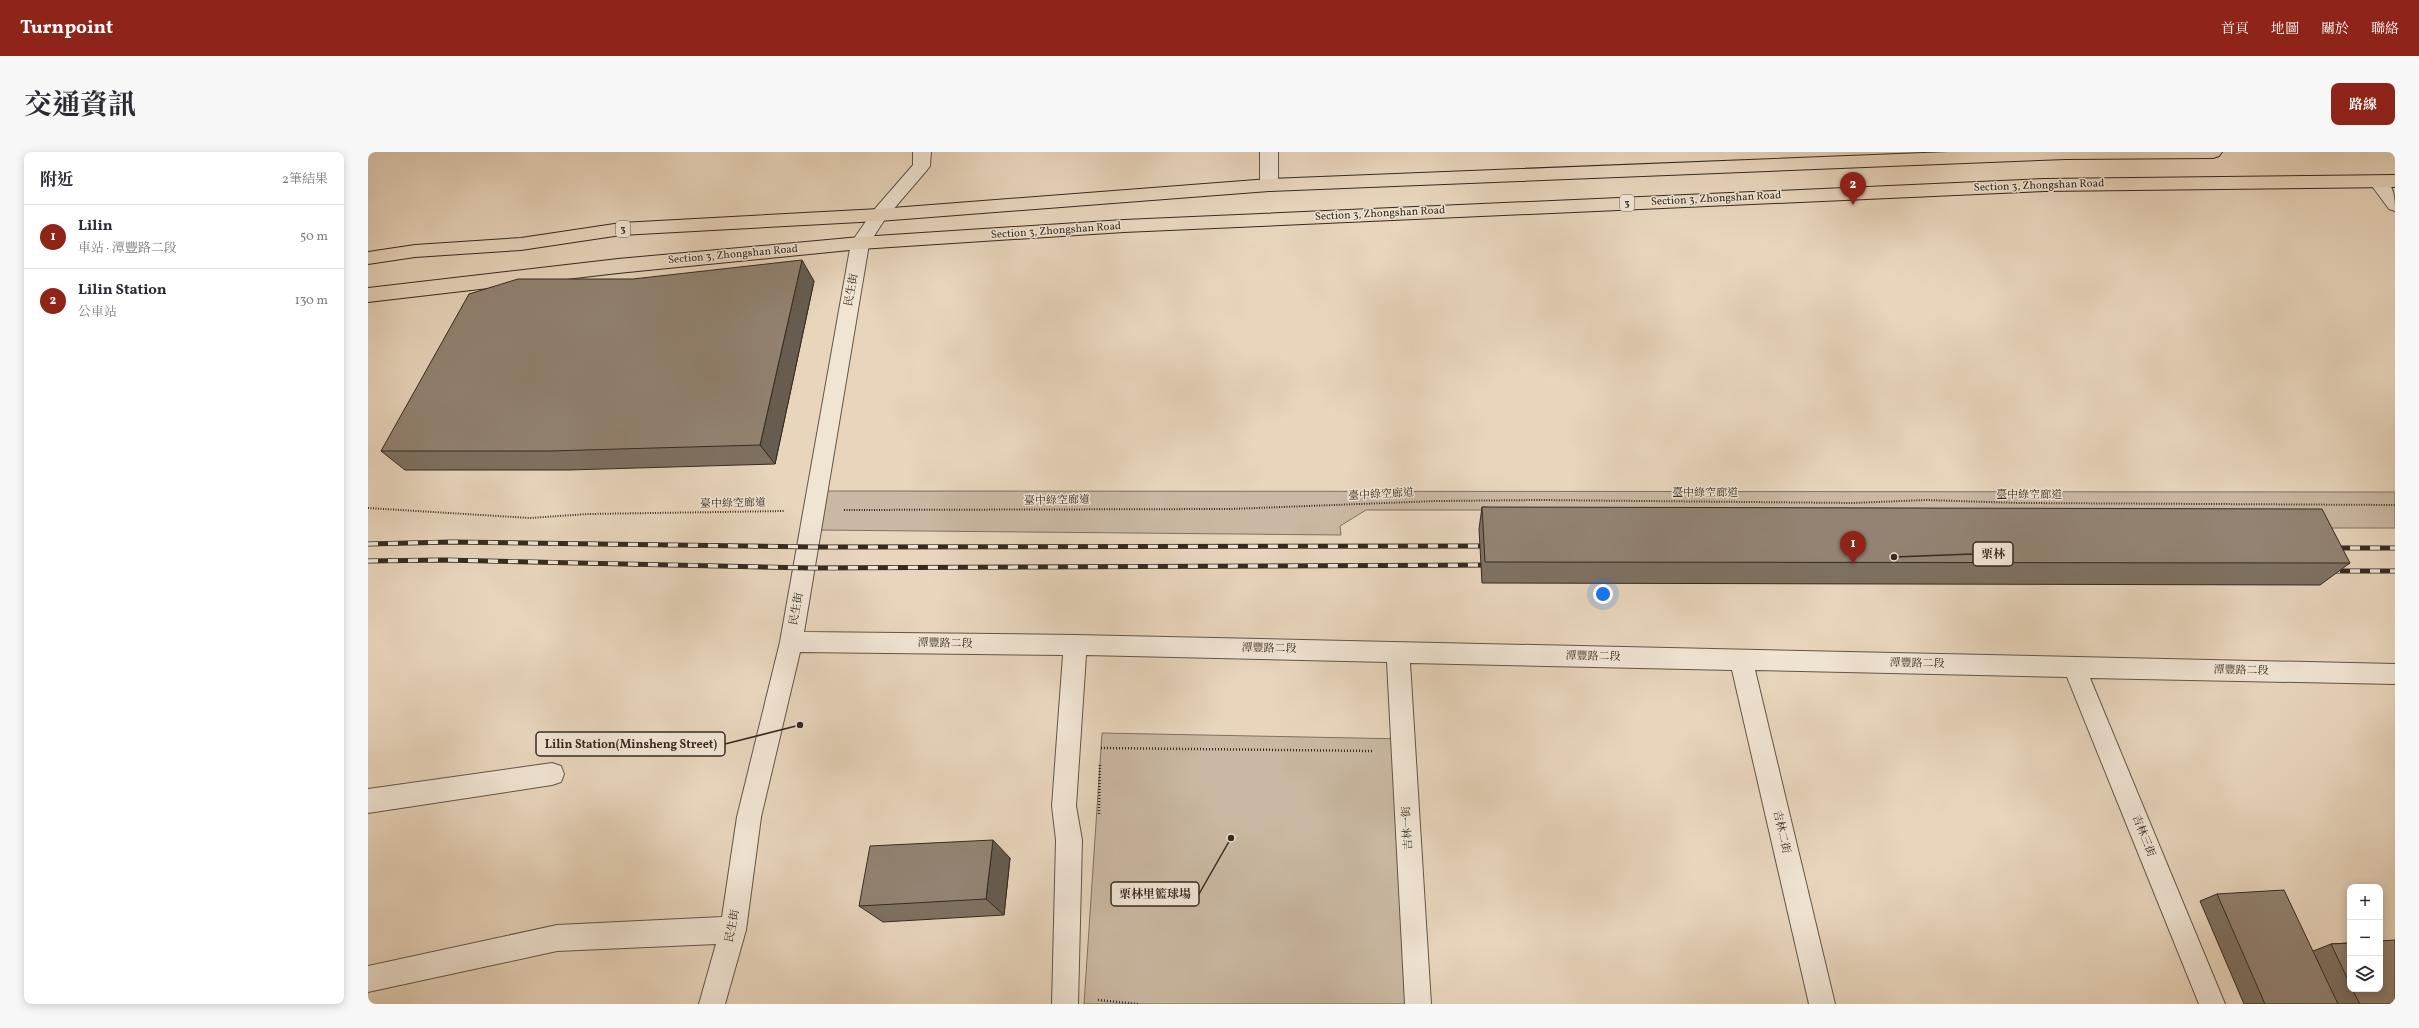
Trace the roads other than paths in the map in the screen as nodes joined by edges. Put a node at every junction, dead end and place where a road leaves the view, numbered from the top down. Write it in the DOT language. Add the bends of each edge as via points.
graph roads {
  1 [pos="922,152"];
  2 [pos="1269,152"];
  3 [pos="2213,152"];
  4 [pos="2066,153"];
  5 [pos="2387,182"];
  6 [pos="1269,185"];
  7 [pos="2395,204"];
  8 [pos="879,215"];
  9 [pos="860,243"];
  10 [pos="368,258"];
  11 [pos="368,295"];
  12 [pos="791,642"];
  13 [pos="1075,645"];
  14 [pos="1398,652"];
  15 [pos="1741,660"];
  16 [pos="2074,667"];
  17 [pos="2394,675"];
  18 [pos="552,774"];
  19 [pos="368,801"];
  20 [pos="734,930"];
  21 [pos="368,979"];
  22 [pos="712,1004"];
  23 [pos="1065,1004"];
  24 [pos="1418,1004"];
  25 [pos="1822,1004"];
  26 [pos="2212,1004"];
  1 -- 8 [label="street, 民生街" via="921,166"];
  2 -- 6 [label="street"];
  3 -- 4 [label="main road, 3"];
  4 -- 6 [label="main road, 3"];
  5 -- 7 [label="street"];
  5 -- 9 [label="main road, Section 3, Zhongshan Road / 3" via="2037,185 1124,226"];
  6 -- 8 [label="main road, 3"];
  8 -- 9 [label="street, 民生街"];
  8 -- 10 [label="main road, 3" via="621,229 521,244 415,251"];
  9 -- 11 [label="main road, Section 3, Zhongshan Road / 3" via="618,266"];
  9 -- 12 [label="street, 民生街"];
  12 -- 13 [label="street, 潭豐路二段"];
  12 -- 20 [label="street, 民生街" via="749,817"];
  13 -- 14 [label="street, 潭豐路二段"];
  13 -- 23 [label="street" via="1064,806 1068,840"];
  14 -- 15 [label="street, 潭豐路二段"];
  14 -- 24 [label="street, 吉林一街"];
  15 -- 16 [label="street, 潭豐路二段"];
  15 -- 25 [label="street, 吉林二街"];
  16 -- 17 [label="street, 潭豐路二段"];
  16 -- 26 [label="street, 吉林三街"];
  18 -- 19 [label="street"];
  20 -- 21 [label="street" via="557,938"];
  20 -- 22 [label="street, 民生街"];
}
